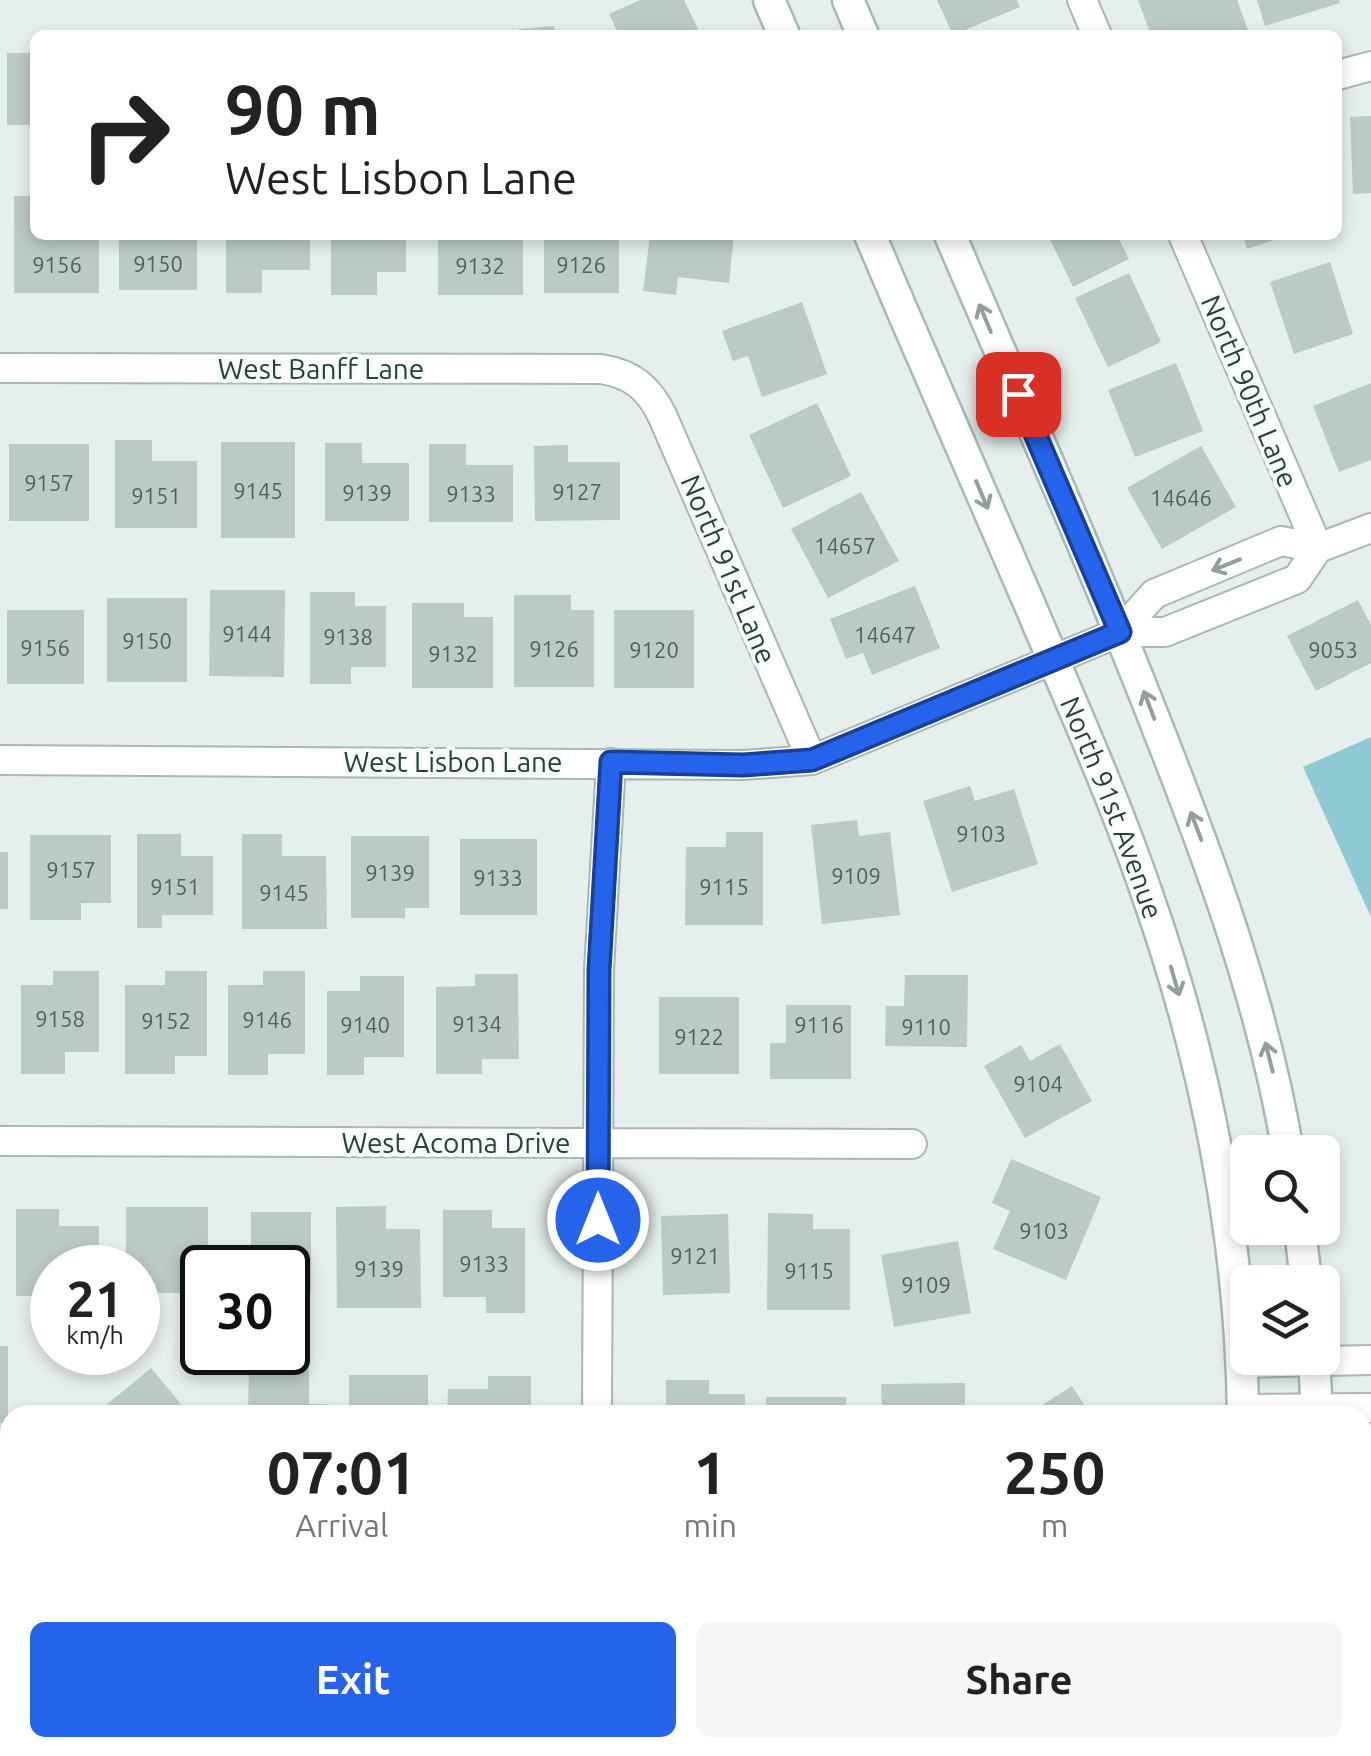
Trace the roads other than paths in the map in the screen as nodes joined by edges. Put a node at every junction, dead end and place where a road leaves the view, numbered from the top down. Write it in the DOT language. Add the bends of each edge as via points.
graph roads {
  1 [pos="769,0"];
  2 [pos="848,0"];
  3 [pos="1082,0"];
  4 [pos="782,30"];
  5 [pos="861,30"];
  6 [pos="1094,30"];
  7 [pos="1371,66"];
  8 [pos="1342,73"];
  9 [pos="872,240"];
  10 [pos="952,240"];
  11 [pos="1184,240"];
  12 [pos="0,368"];
  13 [pos="640,382"];
  14 [pos="1371,528"];
  15 [pos="1318,548"];
  16 [pos="1120,632"];
  17 [pos="1054,660"];
  18 [pos="0,760"];
  19 [pos="812,760"];
  20 [pos="611,762"];
  21 [pos="1284,1135"];
  22 [pos="0,1141"];
  23 [pos="598,1142"];
  24 [pos="912,1144"];
  25 [pos="1230,1265"];
  26 [pos="1340,1360"];
  27 [pos="1371,1360"];
  28 [pos="1242,1375"];
  29 [pos="1315,1375"];
  30 [pos="596,1405"];
  31 [pos="1243,1405"];
  32 [pos="1317,1405"];
  1 -- 4 [label="main road"];
  2 -- 5 [label="main road"];
  3 -- 6 [label="street"];
  7 -- 8 [label="street"];
  9 -- 17 [label="main road, North 91st Avenue, one-way"];
  16 -- 10 [label="main road, one-way"];
  11 -- 15 [label="street, North 90th Lane"];
  12 -- 13 [label="street, West Banff Lane" via="601,368"];
  13 -- 19 [label="street, North 91st Lane" via="662,415"];
  14 -- 15 [label="street, West Lisbon Lane"];
  15 -- 16 [label="street, West Lisbon Lane" via="1297,578 1165,632"];
  15 -- 16 [label="street, West Lisbon Lane, one-way" via="1281,541 1154,594"];
  16 -- 17 [label="street, West Lisbon Lane"];
  21 -- 16 [label="main road, one-way" via="1256,1006 1216,876"];
  17 -- 19 [label="street, West Lisbon Lane"];
  17 -- 25 [label="main road, North 91st Avenue, one-way" via="1143,881 1186,1018"];
  18 -- 20 [label="street, West Lisbon Lane"];
  19 -- 20 [label="street, West Lisbon Lane"];
  20 -- 23 [label="street"];
  22 -- 23 [label="street, West Acoma Drive"];
  23 -- 24 [label="street, West Acoma Drive"];
  23 -- 30 [label="street"];
  26 -- 27 [label="street"];
  28 -- 31 [label="main road, North 91st Avenue"];
  29 -- 32 [label="main road"];
}
